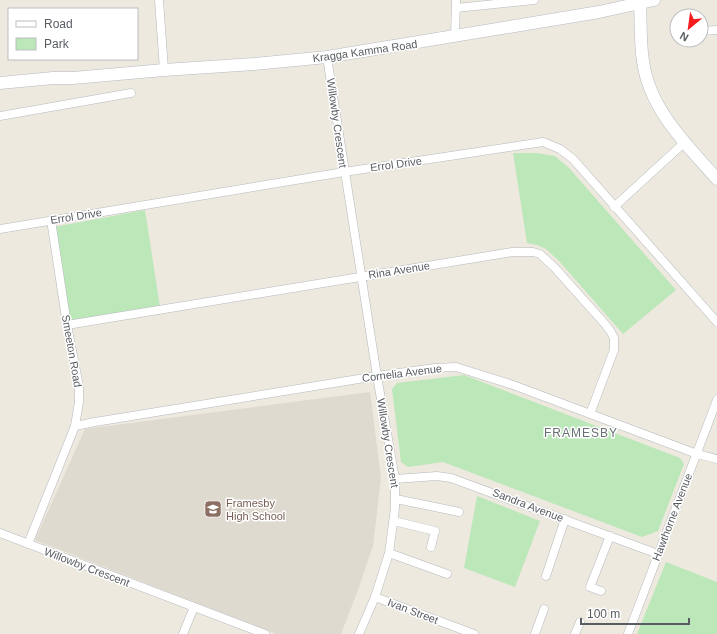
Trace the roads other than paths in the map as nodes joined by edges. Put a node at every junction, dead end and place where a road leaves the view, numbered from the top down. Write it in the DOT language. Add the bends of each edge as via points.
graph roads {
  1 [pos="159,0"];
  2 [pos="534,0"];
  3 [pos="654,0"];
  4 [pos="640,3"];
  5 [pos="456,4"];
  6 [pos="455,37"];
  7 [pos="327,57"];
  8 [pos="164,70"];
  9 [pos="73,78"];
  10 [pos="0,83"];
  11 [pos="0,90"];
  12 [pos="131,94"];
  13 [pos="0,116"];
  14 [pos="685,142"];
  15 [pos="344,172"];
  16 [pos="717,179"];
  17 [pos="614,207"];
  18 [pos="51,220"];
  19 [pos="0,229"];
  20 [pos="362,276"];
  21 [pos="717,322"];
  22 [pos="67,325"];
  23 [pos="377,376"];
  24 [pos="717,400"];
  25 [pos="590,414"];
  26 [pos="75,426"];
  27 [pos="696,454"];
  28 [pos="717,459"];
  29 [pos="395,479"];
  30 [pos="396,500"];
  31 [pos="459,512"];
  32 [pos="565,519"];
  33 [pos="394,521"];
  34 [pos="0,533"];
  35 [pos="610,536"];
  36 [pos="28,544"];
  37 [pos="431,548"];
  38 [pos="389,553"];
  39 [pos="658,554"];
  40 [pos="447,574"];
  41 [pos="546,576"];
  42 [pos="601,591"];
  43 [pos="375,597"];
  44 [pos="194,607"];
  45 [pos="544,609"];
  46 [pos="580,622"];
  47 [pos="183,634"];
  48 [pos="265,634"];
  49 [pos="359,634"];
  50 [pos="474,634"];
  51 [pos="536,634"];
  52 [pos="575,634"];
  53 [pos="628,634"];
  1 -- 8 [label="street"];
  2 -- 5 [label="street"];
  3 -- 4 [label="main road, Kragga Kamma Road"];
  4 -- 6 [label="main road, Kragga Kamma Road"];
  4 -- 14 [label="main road" via="643,62 648,81 656,102"];
  5 -- 6 [label="street"];
  6 -- 7 [label="main road, Kragga Kamma Road"];
  7 -- 8 [label="main road, Kragga Kamma Road"];
  7 -- 15 [label="street, Willowby Crescent"];
  8 -- 9 [label="main road, Kragga Kamma Road"];
  9 -- 10 [label="main road, Kragga Kamma Road"];
  9 -- 11 [label="main road, Kragga Kamma Road"];
  12 -- 13 [label="street"];
  14 -- 16 [label="main road"];
  14 -- 17 [label="street"];
  15 -- 17 [label="street, Errol Drive" via="543,142 560,149 573,159"];
  15 -- 18 [label="street, Errol Drive"];
  15 -- 20 [label="street, Willowby Crescent"];
  17 -- 21 [label="street, Errol Drive"];
  18 -- 19 [label="street, Errol Drive"];
  18 -- 22 [label="street, Smeeton Road"];
  20 -- 22 [label="street, Rina Avenue"];
  20 -- 23 [label="street, Willowby Crescent"];
  20 -- 25 [label="street, Rina Avenue" via="512,252 540,254 605,324 614,338 614,350"];
  22 -- 26 [label="street, Smeeton Road" via="79,386 80,402"];
  23 -- 25 [label="street, Cornelia Avenue" via="436,368 456,368 513,385"];
  23 -- 26 [label="street, Cornelia Avenue"];
  23 -- 29 [label="street, Willowby Crescent"];
  24 -- 27 [label="street, Hawthorne Avenue"];
  25 -- 27 [label="street, Cornelia Avenue"];
  26 -- 36 [label="street, Smeeton Road"];
  27 -- 28 [label="street, Cornelia Avenue"];
  27 -- 39 [label="street, Hawthorne Avenue"];
  29 -- 30 [label="street, Willowby Crescent"];
  29 -- 32 [label="street, Sandra Avenue" via="437,476 451,478"];
  30 -- 31 [label="street"];
  30 -- 33 [label="street, Willowby Crescent"];
  32 -- 35 [label="street, Sandra Avenue"];
  32 -- 41 [label="street"];
  33 -- 37 [label="street" via="435,531"];
  33 -- 38 [label="street, Willowby Crescent"];
  34 -- 36 [label="street, Willowby Crescent"];
  35 -- 39 [label="street, Sandra Avenue"];
  35 -- 42 [label="street" via="590,587"];
  36 -- 44 [label="street, Willowby Crescent"];
  38 -- 40 [label="street"];
  38 -- 43 [label="street, Willowby Crescent"];
  39 -- 53 [label="street, Hawthorne Avenue"];
  43 -- 49 [label="street, Willowby Crescent"];
  43 -- 50 [label="street, Ivan Street"];
  44 -- 47 [label="street"];
  44 -- 48 [label="street, Willowby Crescent"];
  45 -- 51 [label="street"];
  46 -- 52 [label="street"];
}
